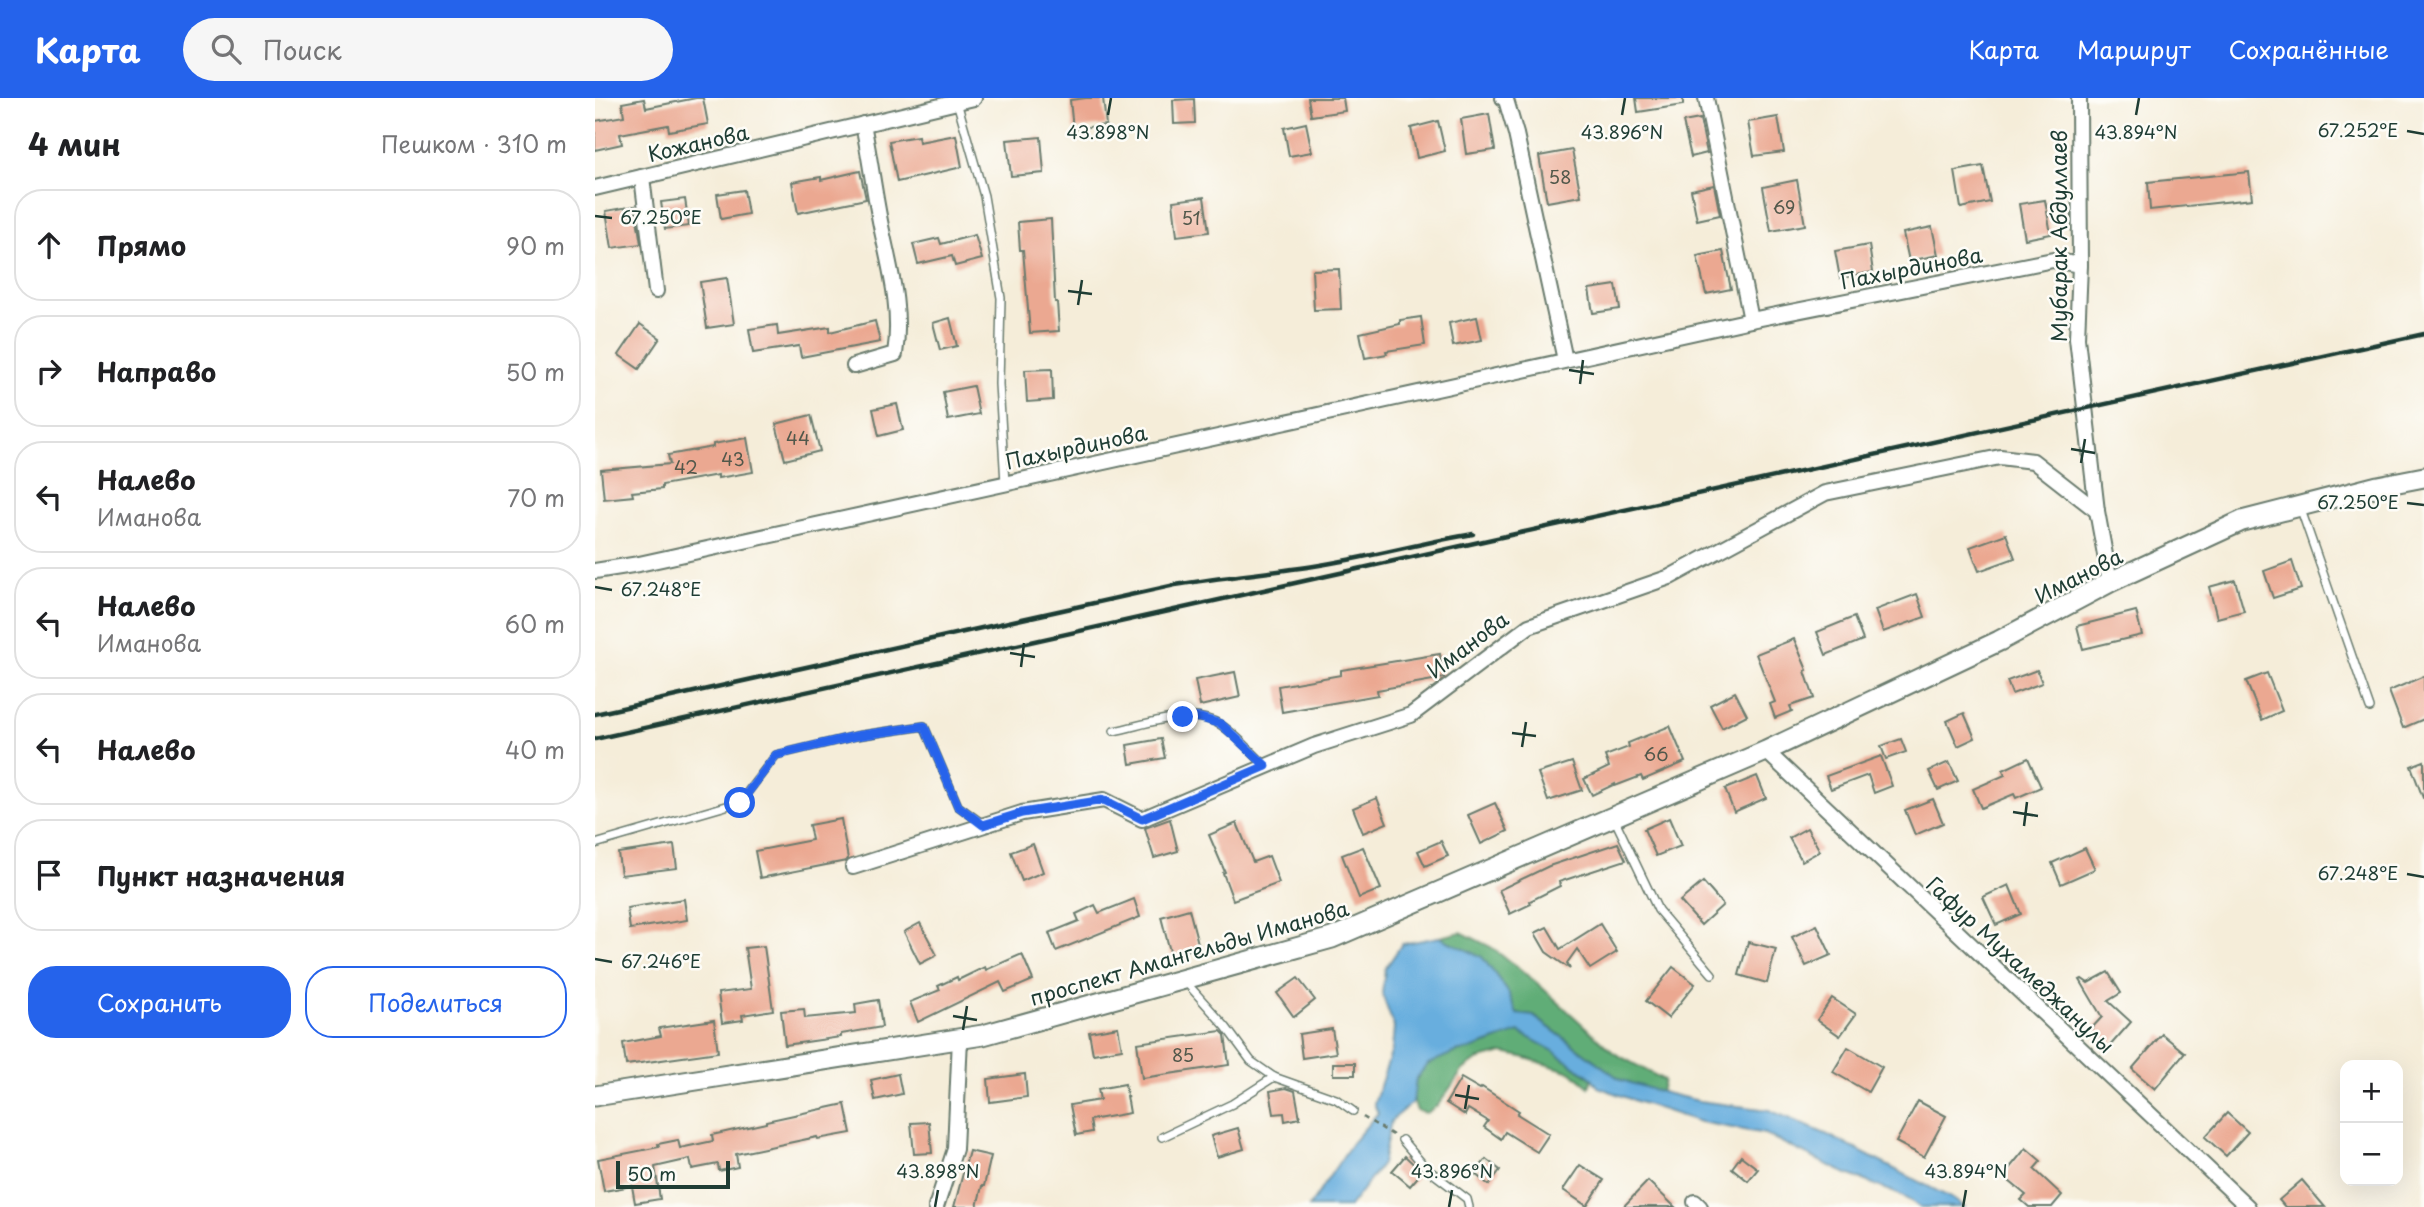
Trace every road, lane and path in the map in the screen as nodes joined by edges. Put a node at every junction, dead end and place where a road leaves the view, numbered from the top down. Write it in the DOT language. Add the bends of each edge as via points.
graph roads {
  1 [pos="974,98"];
  2 [pos="1503,98"];
  3 [pos="1706,98"];
  4 [pos="2079,98"];
  5 [pos="957,102"];
  6 [pos="863,124"];
  7 [pos="642,177"];
  8 [pos="595,188"];
  9 [pos="2080,265"];
  10 [pos="656,291"];
  11 [pos="1751,320"];
  12 [pos="1565,360"];
  13 [pos="854,366"];
  14 [pos="2424,477"];
  15 [pos="1005,483"];
  16 [pos="2299,506"];
  17 [pos="2097,512"];
  18 [pos="595,571"];
  19 [pos="2110,582"];
  20 [pos="2370,708"];
  21 [pos="1114,731"];
  22 [pos="1766,751"];
  23 [pos="1266,766"];
  24 [pos="1613,817"];
  25 [pos="983,825"];
  26 [pos="595,844"];
  27 [pos="853,867"];
  28 [pos="1711,974"];
  29 [pos="1183,979"];
  30 [pos="960,1038"];
  31 [pos="1274,1077"];
  32 [pos="595,1096"];
  33 [pos="1353,1111"];
  34 [pos="1162,1137"];
  35 [pos="1402,1140"];
  36 [pos="936,1207"];
  37 [pos="1469,1207"];
  38 [pos="2248,1207"];
  1 -- 5 [label="street, Кожанова"];
  2 -- 12 [label="street" via="1516,134"];
  3 -- 11 [label="street"];
  4 -- 9 [label="street, Мубарак Абдуллаев"];
  5 -- 6 [label="street, Кожанова"];
  5 -- 15 [label="lane" via="984,196 1001,298 999,384"];
  6 -- 7 [label="street, Кожанова"];
  6 -- 13 [label="street" via="895,293 898,338 895,354"];
  7 -- 8 [label="street, Кожанова"];
  7 -- 10 [label="street"];
  9 -- 11 [label="street, Пахырдинова" via="2053,260"];
  9 -- 17 [label="street, Мубарак Абдуллаев" via="2077,338"];
  11 -- 12 [label="street, Пахырдинова"];
  12 -- 15 [label="street, Пахырдинова"];
  14 -- 16 [label="main road, Иманова"];
  15 -- 18 [label="street, Пахырдинова"];
  16 -- 19 [label="main road, Иманова" via="2242,521"];
  16 -- 20 [label="lane"];
  17 -- 19 [label="street, Мубарак Абдуллаев"];
  17 -- 23 [label="street, Иманова" via="2033,461 2000,457 1825,493 1670,577 1529,626 1411,715"];
  19 -- 22 [label="main road, Иманова" via="1999,641"];
  21 -- 23 [label="lane" via="1183,717 1201,718 1221,724"];
  22 -- 24 [label="main road, проспект Амангельды Иманова"];
  22 -- 38 [label="street, Гафур Мухамеджанулы"];
  23 -- 25 [label="street, Иманова" via="1142,819 1104,800 1022,813"];
  24 -- 28 [label="lane" via="1658,910"];
  24 -- 29 [label="main road, проспект Амангельды Иманова" via="1332,938"];
  25 -- 26 [label="lane" via="958,806 924,726 776,755 740,803"];
  25 -- 27 [label="street, Иманова"];
  29 -- 30 [label="main road, проспект Амангельды Иманова"];
  29 -- 31 [label="lane" via="1251,1061"];
  30 -- 32 [label="main road, проспект Амангельды Иманова"];
  30 -- 36 [label="street" via="955,1149"];
  31 -- 33 [label="lane" via="1336,1099"];
  31 -- 34 [label="lane" via="1232,1104"];
  33 -- 35 [label="path"];
  35 -- 37 [label="lane" via="1426,1168 1467,1199"];
}
